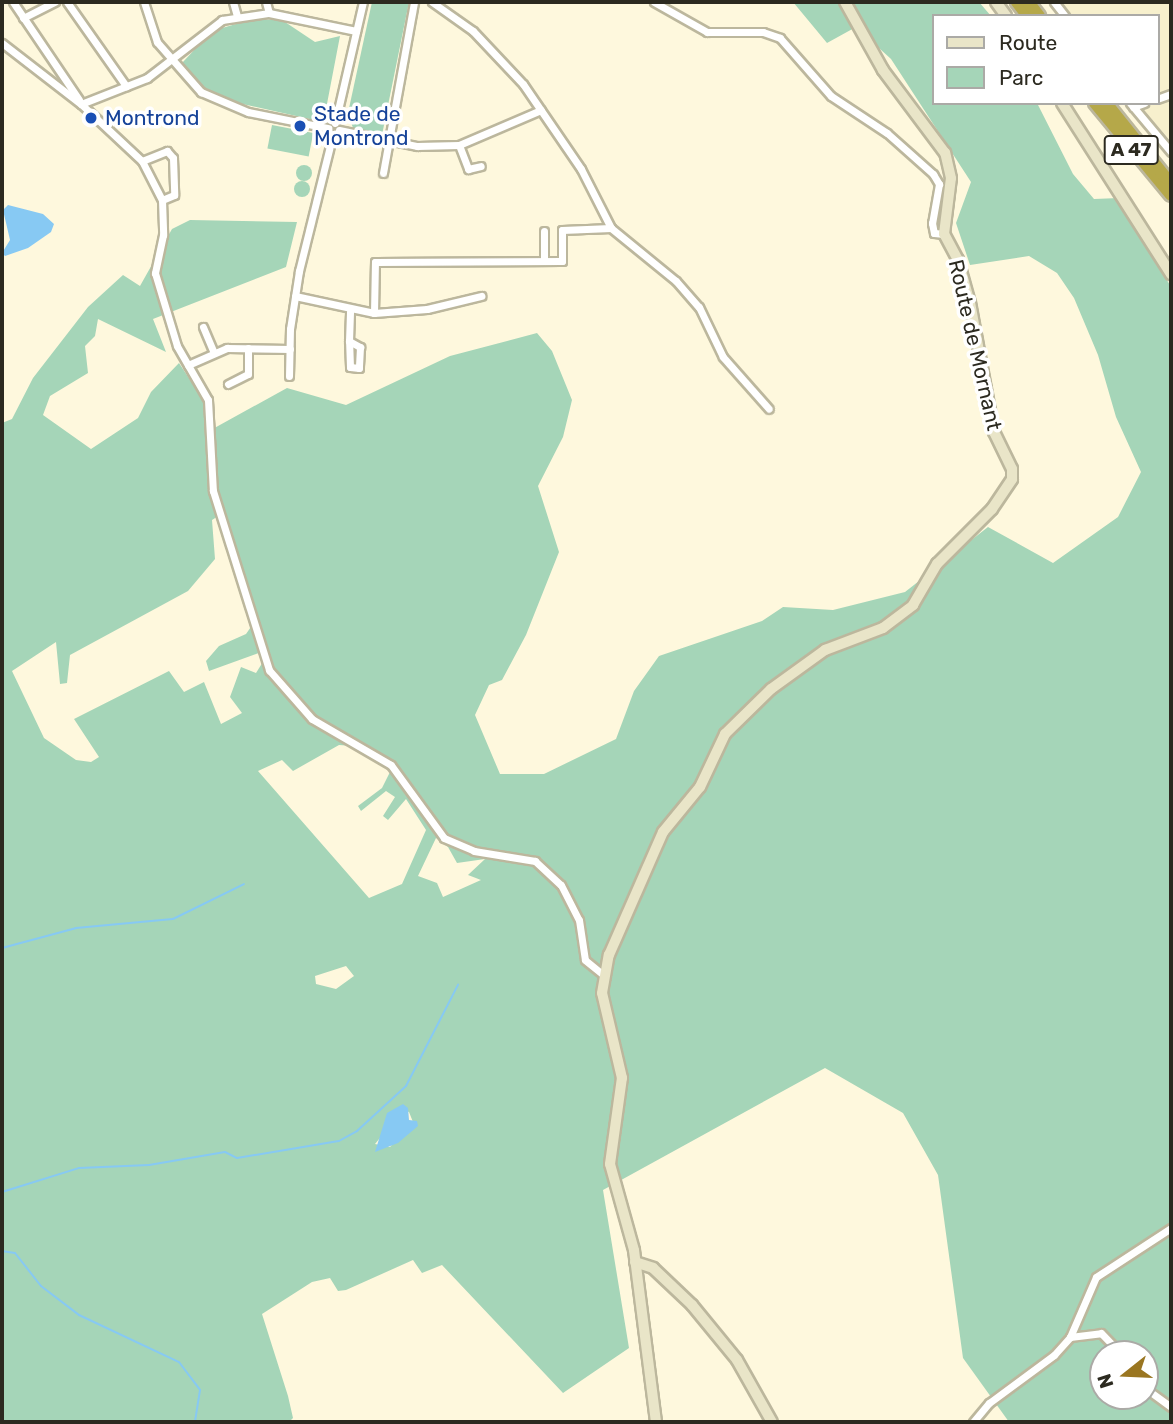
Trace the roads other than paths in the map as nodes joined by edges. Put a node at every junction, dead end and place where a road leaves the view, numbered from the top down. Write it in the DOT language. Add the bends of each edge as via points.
graph roads {
  1 [pos="13,2"];
  2 [pos="55,2"];
  3 [pos="66,2"];
  4 [pos="144,2"];
  5 [pos="233,2"];
  6 [pos="266,2"];
  7 [pos="363,2"];
  8 [pos="414,2"];
  9 [pos="432,2"];
  10 [pos="654,2"];
  11 [pos="845,2"];
  12 [pos="269,13"];
  13 [pos="237,16"];
  14 [pos="23,18"];
  15 [pos="356,31"];
  16 [pos="2,43"];
  17 [pos="172,62"];
  18 [pos="126,86"];
  19 [pos="81,104"];
  20 [pos="1063,105"];
  21 [pos="1096,105"];
  22 [pos="1108,105"];
  23 [pos="1132,105"];
  24 [pos="541,110"];
  25 [pos="334,129"];
  26 [pos="387,142"];
  27 [pos="459,145"];
  28 [pos="1171,152"];
  29 [pos="142,161"];
  30 [pos="481,166"];
  31 [pos="383,173"];
  32 [pos="1171,183"];
  33 [pos="1171,195"];
  34 [pos="162,200"];
  35 [pos="611,228"];
  36 [pos="544,231"];
  37 [pos="944,234"];
  38 [pos="544,261"];
  39 [pos="1171,274"];
  40 [pos="295,296"];
  41 [pos="481,296"];
  42 [pos="350,311"];
  43 [pos="374,313"];
  44 [pos="203,327"];
  45 [pos="349,341"];
  46 [pos="248,348"];
  47 [pos="290,349"];
  48 [pos="214,353"];
  49 [pos="188,365"];
  50 [pos="289,376"];
  51 [pos="228,384"];
  52 [pos="769,409"];
  53 [pos="602,974"];
  54 [pos="1171,1228"];
  55 [pos="635,1262"];
  56 [pos="1070,1337"];
  57 [pos="1108,1340"];
  58 [pos="656,1422"];
  59 [pos="772,1422"];
  60 [pos="973,1422"];
  1 -- 14 [label="street"];
  2 -- 14 [label="street"];
  3 -- 18 [label="street"];
  4 -- 17 [label="street" via="157,42"];
  5 -- 13 [label="street"];
  6 -- 12 [label="street"];
  7 -- 15 [label="street"];
  8 -- 26 [label="street"];
  9 -- 24 [label="street" via="473,31"];
  10 -- 37 [label="street" via="707,32 763,32 780,38 831,96 887,133 933,174 939,184 932,223 934,233"];
  11 -- 37 [label="main road, Route de Mornant" via="883,71 945,153 951,178"];
  12 -- 13 [label="street"];
  12 -- 15 [label="street"];
  13 -- 17 [label="street" via="208,30"];
  14 -- 19 [label="street"];
  15 -- 25 [label="street"];
  16 -- 19 [label="street"];
  17 -- 18 [label="street"];
  17 -- 25 [label="street" via="187,81 219,103"];
  18 -- 19 [label="street"];
  19 -- 29 [label="street"];
  20 -- 39 [label="main road"];
  21 -- 33 [label="highway, A 47"];
  22 -- 32 [label="highway, A 47"];
  23 -- 28 [label="street"];
  24 -- 27 [label="street"];
  24 -- 35 [label="street" via="581,169"];
  25 -- 26 [label="street"];
  25 -- 40 [label="street"];
  26 -- 27 [label="street"];
  26 -- 31 [label="street"];
  27 -- 30 [label="street" via="468,169"];
  29 -- 34 [label="street"];
  29 -- 34 [label="street" via="167,151 173,158 174,195"];
  34 -- 49 [label="street" via="163,235 155,273 177,346"];
  35 -- 38 [label="street" via="562,230 562,261"];
  35 -- 52 [label="street" via="692,298 723,357"];
  36 -- 38 [label="street"];
  37 -- 53 [label="main road, Route de Mornant" via="958,260 970,303 994,432 1012,469 1009,490 936,564 913,606 883,628 825,650 771,690 725,734 700,787 663,832"];
  38 -- 43 [label="street" via="375,262"];
  40 -- 42 [label="street"];
  40 -- 47 [label="street"];
  41 -- 43 [label="street" via="427,309"];
  42 -- 43 [label="street"];
  42 -- 45 [label="street"];
  44 -- 48 [label="street"];
  46 -- 47 [label="street"];
  46 -- 48 [label="street"];
  46 -- 51 [label="street" via="248,374"];
  47 -- 50 [label="street"];
  48 -- 49 [label="street"];
  49 -- 53 [label="street" via="208,400 213,491 269,670 312,719 391,765 444,838 474,851 535,862 561,885 579,920 585,960"];
  53 -- 55 [label="main road, Route de Mornant" via="602,993 622,1077 612,1141 612,1181"];
  54 -- 56 [label="street" via="1096,1277"];
  55 -- 58 [label="main road, Route de Mornant"];
  55 -- 59 [label="main road" via="653,1268 692,1305 737,1360"];
  56 -- 57 [label="street" via="1101,1333"];
  56 -- 60 [label="street" via="1054,1355 989,1403"];
}
